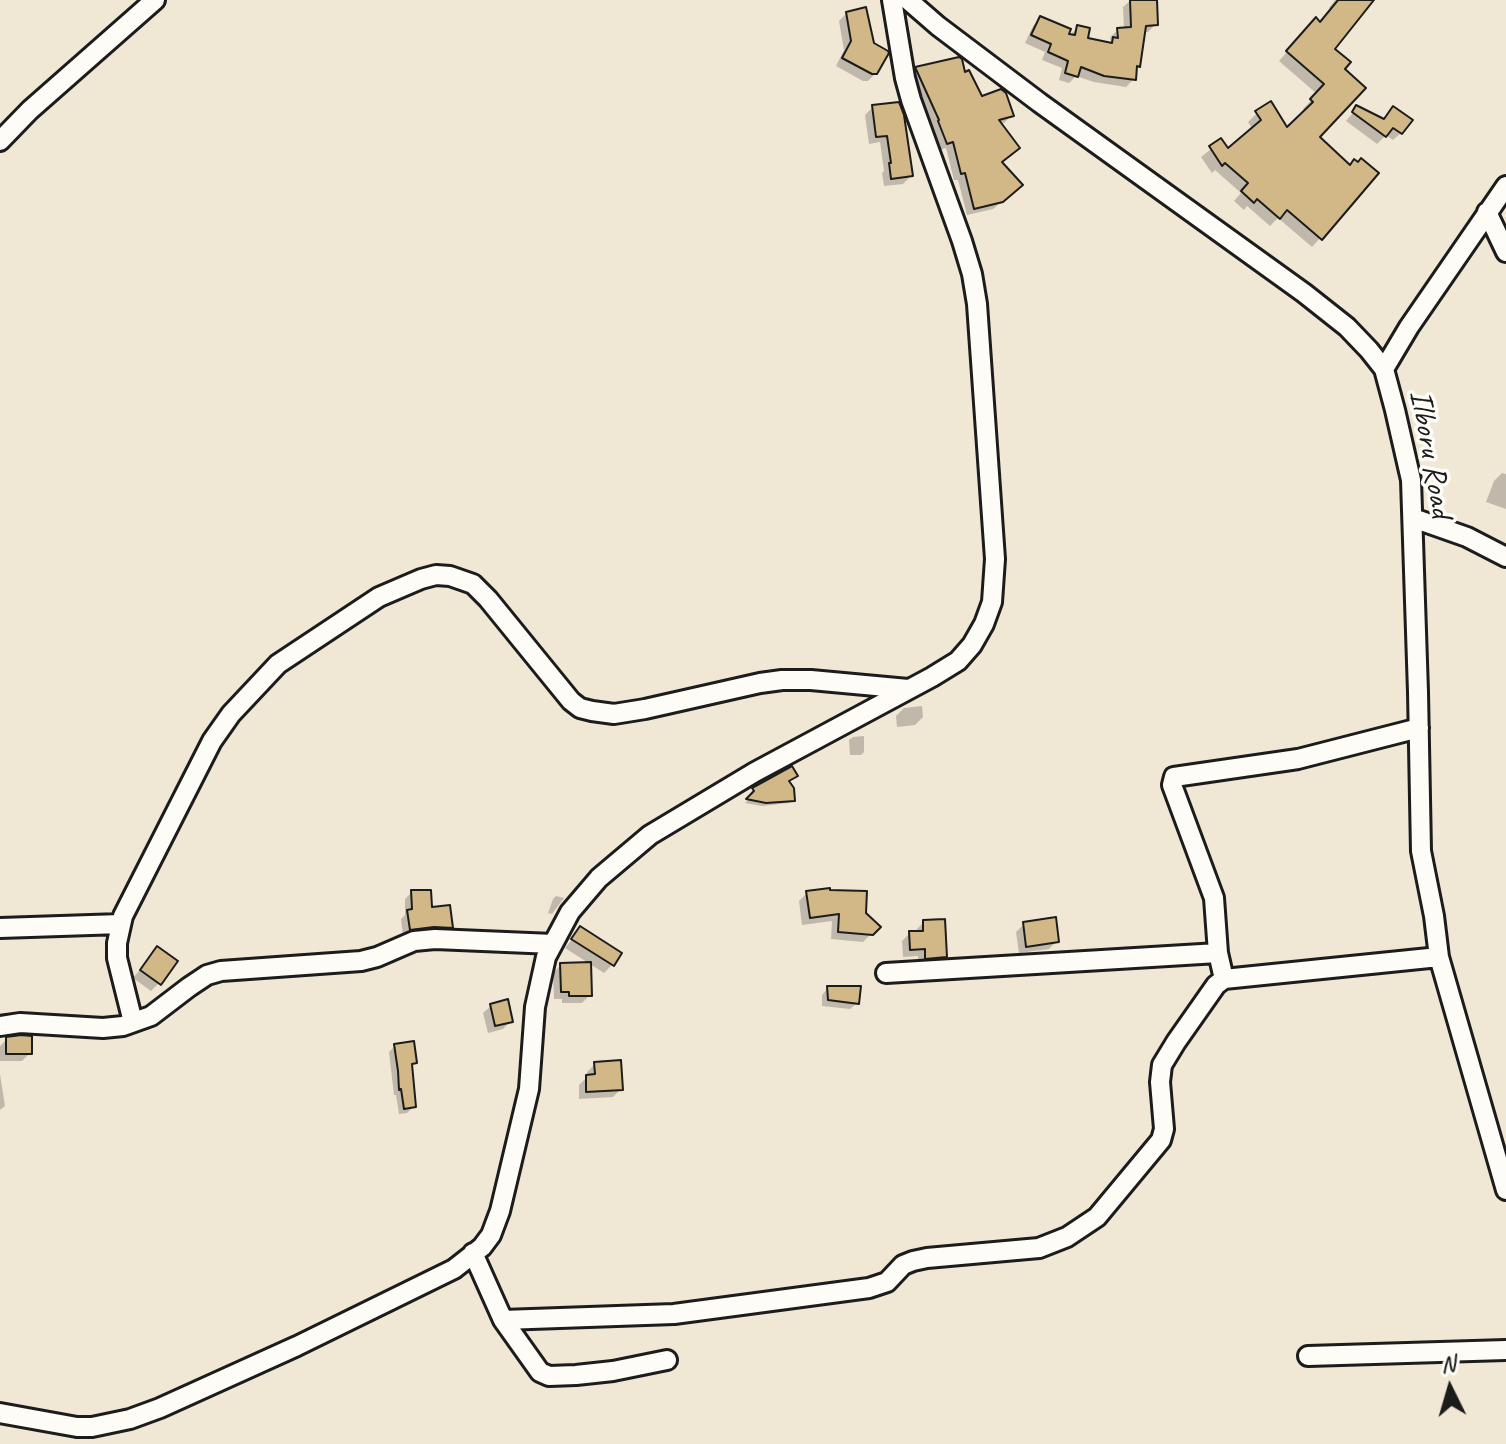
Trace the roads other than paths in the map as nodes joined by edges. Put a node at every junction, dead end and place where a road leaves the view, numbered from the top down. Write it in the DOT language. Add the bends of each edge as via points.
graph roads {
  1 [pos="155,0"];
  2 [pos="892,0"];
  3 [pos="908,0"];
  4 [pos="0,141"];
  5 [pos="1506,186"];
  6 [pos="1487,212"];
  7 [pos="1506,252"];
  8 [pos="1384,369"];
  9 [pos="1413,518"];
  10 [pos="1506,557"];
  11 [pos="908,689"];
  12 [pos="1419,728"];
  13 [pos="121,924"];
  14 [pos="0,928"];
  15 [pos="553,944"];
  16 [pos="1218,953"];
  17 [pos="1439,957"];
  18 [pos="886,973"];
  19 [pos="1224,979"];
  20 [pos="133,1022"];
  21 [pos="0,1026"];
  22 [pos="1506,1190"];
  23 [pos="473,1253"];
  24 [pos="503,1320"];
  25 [pos="1506,1350"];
  26 [pos="1308,1356"];
  27 [pos="667,1360"];
  28 [pos="0,1413"];
  1 -- 4 [label="street"];
  2 -- 11 [label="street" via="911,100 972,274 995,559 992,602 972,645 958,661"];
  3 -- 8 [label="street, Ilboru Road" via="1040,103 1304,293 1347,327"];
  5 -- 6 [label="street"];
  6 -- 7 [label="street"];
  6 -- 8 [label="street"];
  8 -- 9 [label="street, Ilboru Road" via="1411,480"];
  9 -- 10 [label="street"];
  9 -- 12 [label="street, Ilboru Road"];
  11 -- 13 [label="street" via="782,680 645,709 592,711 571,701 473,584 450,576 421,579 379,597 278,664 231,714 212,741"];
  11 -- 15 [label="street" via="650,835 599,878 570,912"];
  12 -- 16 [label="street" via="1298,759 1174,777 1172,785 1214,898"];
  12 -- 17 [label="street, Ilboru Road" via="1421,851"];
  13 -- 14 [label="street"];
  13 -- 20 [label="street" via="117,958"];
  15 -- 20 [label="street" via="435,939 414,941 361,961 221,971"];
  15 -- 23 [label="street" via="535,1007 529,1089 500,1211 491,1235"];
  16 -- 18 [label="street"];
  16 -- 19 [label="street"];
  17 -- 19 [label="street"];
  17 -- 22 [label="street, Ilboru Road"];
  19 -- 24 [label="street" via="1162,1065 1161,1140 1097,1217 1067,1237 1039,1248 913,1261 887,1282 869,1288 674,1314"];
  20 -- 21 [label="street" via="103,1028"];
  23 -- 24 [label="street"];
  23 -- 28 [label="street" via="429,1282 140,1415 77,1427"];
  24 -- 27 [label="street" via="534,1366 549,1376"];
  25 -- 26 [label="street"];
}
